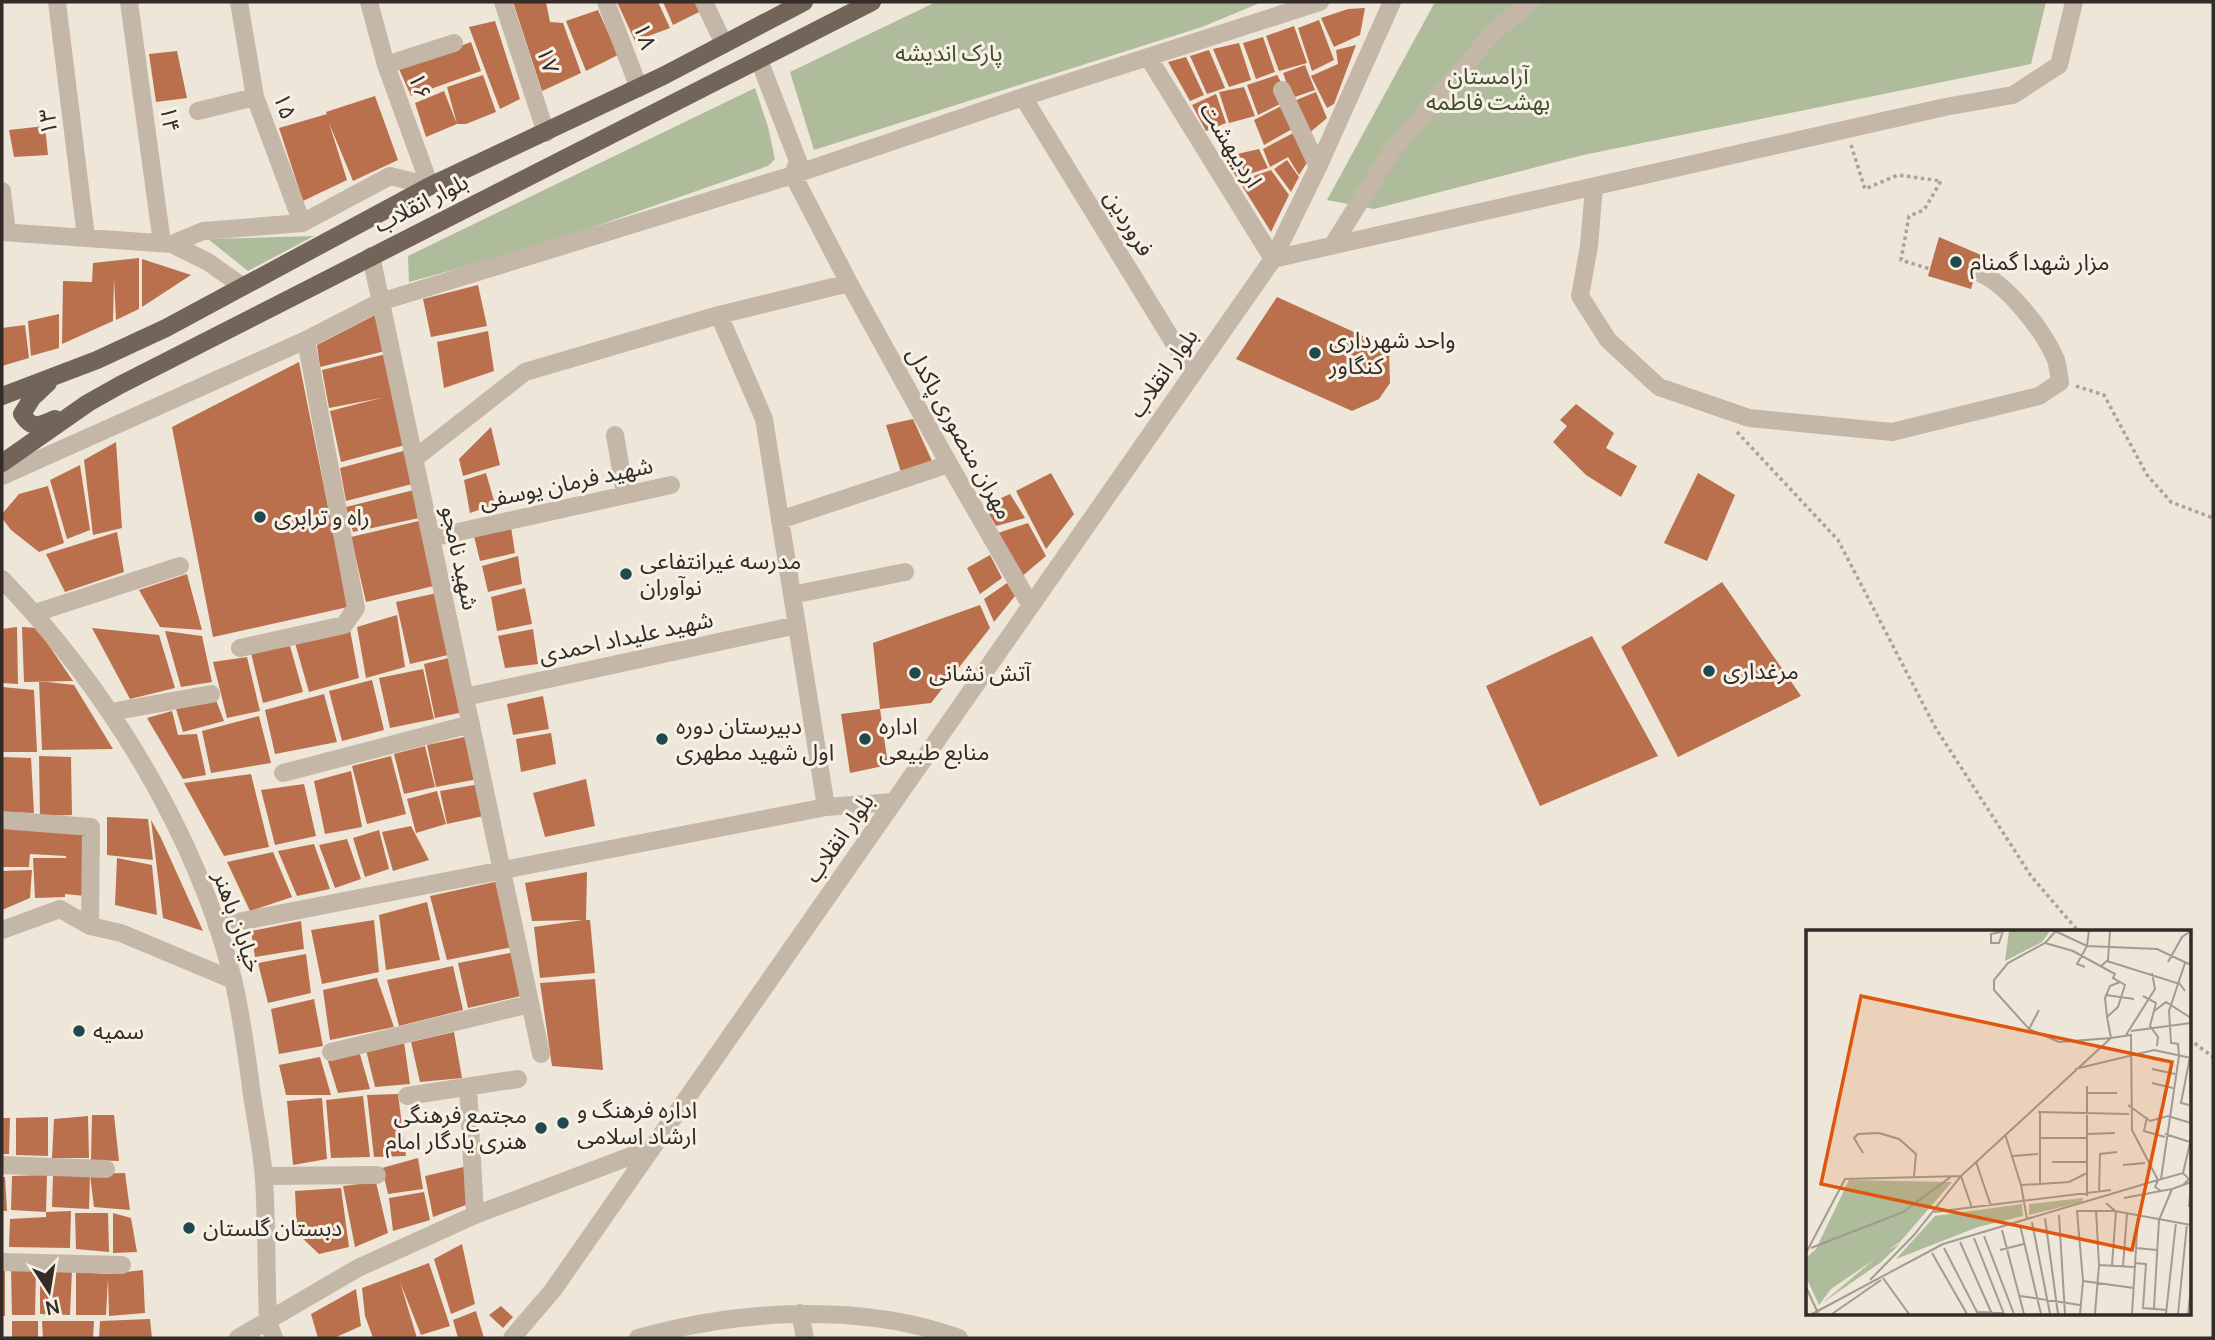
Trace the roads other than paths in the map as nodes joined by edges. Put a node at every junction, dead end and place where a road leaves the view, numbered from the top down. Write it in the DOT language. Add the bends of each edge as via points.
graph roads {
  1 [pos="57,2"];
  2 [pos="129,2"];
  3 [pos="239,2"];
  4 [pos="369,2"];
  5 [pos="503,2"];
  6 [pos="606,2"];
  7 [pos="704,2"];
  8 [pos="872,2"];
  9 [pos="1320,2"];
  10 [pos="1392,2"];
  11 [pos="1530,2"];
  12 [pos="2074,2"];
  13 [pos="800,3"];
  14 [pos="746,33"];
  15 [pos="454,43"];
  16 [pos="724,44"];
  17 [pos="1148,57"];
  18 [pos="759,60"];
  19 [pos="386,65"];
  20 [pos="639,88"];
  21 [pos="1282,90"];
  22 [pos="255,97"];
  23 [pos="1023,97"];
  24 [pos="198,111"];
  25 [pos="545,133"];
  26 [pos="1318,167"];
  27 [pos="793,175"];
  28 [pos="430,186"];
  29 [pos="1594,187"];
  30 [pos="2,191"];
  31 [pos="302,223"];
  32 [pos="4,232"];
  33 [pos="86,237"];
  34 [pos="167,243"];
  35 [pos="1332,246"];
  36 [pos="371,256"];
  37 [pos="1273,259"];
  38 [pos="1977,272"];
  39 [pos="849,283"];
  40 [pos="242,286"];
  41 [pos="380,302"];
  42 [pos="719,314"];
  43 [pos="306,340"];
  44 [pos="1192,374"];
  45 [pos="56,377"];
  46 [pos="2,396"];
  47 [pos="88,403"];
  48 [pos="615,435"];
  49 [pos="414,458"];
  50 [pos="2,463"];
  51 [pos="949,464"];
  52 [pos="2,476"];
  53 [pos="671,485"];
  54 [pos="625,494"];
  55 [pos="780,520"];
  56 [pos="431,538"];
  57 [pos="180,566"];
  58 [pos="905,572"];
  59 [pos="2,579"];
  60 [pos="792,595"];
  61 [pos="1031,606"];
  62 [pos="35,614"];
  63 [pos="797,625"];
  64 [pos="240,648"];
  65 [pos="211,694"];
  66 [pos="465,697"];
  67 [pos="111,712"];
  68 [pos="471,724"];
  69 [pos="283,773"];
  70 [pos="894,802"];
  71 [pos="826,807"];
  72 [pos="2,820"];
  73 [pos="502,870"];
  74 [pos="90,926"];
  75 [pos="217,926"];
  76 [pos="2,930"];
  77 [pos="233,980"];
  78 [pos="530,1004"];
  79 [pos="331,1052"];
  80 [pos="541,1054"];
  81 [pos="517,1079"];
  82 [pos="468,1087"];
  83 [pos="407,1096"];
  84 [pos="652,1148"];
  85 [pos="2,1165"];
  86 [pos="106,1169"];
  87 [pos="377,1175"];
  88 [pos="264,1176"];
  89 [pos="475,1214"];
  90 [pos="2,1262"];
  91 [pos="122,1265"];
  92 [pos="800,1313"];
  93 [pos="271,1330"];
  94 [pos="238,1338"];
  95 [pos="512,1338"];
  96 [pos="638,1338"];
  97 [pos="805,1338"];
  98 [pos="959,1338"];
  1 -- 33 [label="street, ۱۳"];
  2 -- 34 [label="street, ۱۴"];
  3 -- 22 [label="street, ۱۵"];
  4 -- 19 [label="street, ۱۶"];
  5 -- 25 [label="street, ۱۷"];
  6 -- 20 [label="street, ۱۸"];
  7 -- 16 [label="street"];
  8 -- 18 [label="main road, بلوار انقلاب"];
  9 -- 17 [label="street"];
  10 -- 26 [label="street, بلوار انقلاب"];
  11 -- 35 [label="street" via="1493,33 1391,152"];
  12 -- 29 [label="street" via="2059,65 2013,95"];
  13 -- 14 [label="main road, بلوار انقلاب"];
  14 -- 16 [label="main road, بلوار انقلاب"];
  14 -- 18 [label="main road"];
  15 -- 19 [label="street"];
  16 -- 20 [label="main road, بلوار انقلاب"];
  17 -- 23 [label="street"];
  17 -- 37 [label="street, اردیبهشت"];
  18 -- 27 [label="street, مهران منصوری پاکدل" via="798,161"];
  18 -- 36 [label="main road, بلوار انقلاب"];
  19 -- 28 [label="street, ۱۶"];
  20 -- 25 [label="main road, بلوار انقلاب"];
  21 -- 26 [label="street"];
  22 -- 24 [label="street"];
  22 -- 31 [label="street, ۱۵"];
  23 -- 27 [label="street"];
  23 -- 44 [label="street, فروردین"];
  25 -- 28 [label="main road, بلوار انقلاب"];
  26 -- 37 [label="street, بلوار انقلاب"];
  27 -- 39 [label="street, مهران منصوری پاکدل"];
  27 -- 41 [label="street"];
  28 -- 31 [label="street" via="390,176"];
  28 -- 40 [label="main road, بلوار انقلاب"];
  29 -- 35 [label="street"];
  29 -- 38 [label="street" via="1580,296 1608,340 1659,387 1749,418 1892,432 2039,396 2060,382 2056,360 2030,317 1989,276"];
  30 -- 32 [label="street"];
  31 -- 34 [label="street" via="203,231"];
  32 -- 33 [label="street"];
  33 -- 34 [label="street"];
  34 -- 40 [label="street" via="208,262"];
  35 -- 37 [label="street"];
  36 -- 41 [label="street, شهید نامجو"];
  36 -- 47 [label="main road, بلوار انقلاب"];
  37 -- 44 [label="street, بلوار انقلاب"];
  39 -- 42 [label="street"];
  39 -- 51 [label="street, مهران منصوری پاکدل"];
  40 -- 45 [label="main road, بلوار انقلاب" via="166,328"];
  41 -- 43 [label="street"];
  41 -- 49 [label="street, شهید نامجو"];
  42 -- 49 [label="street" via="525,372"];
  42 -- 55 [label="street" via="764,419"];
  43 -- 52 [label="street"];
  43 -- 64 [label="street" via="356,608 344,625"];
  44 -- 61 [label="street, بلوار انقلاب"];
  45 -- 46 [label="main road, بلوار انقلاب"];
  45 -- 47 [label="main road" via="26,406 22,414 27,423 35,426 51,421"];
  47 -- 50 [label="main road, بلوار انقلاب"];
  48 -- 54 [label="street"];
  49 -- 56 [label="street, شهید نامجو"];
  51 -- 55 [label="street"];
  51 -- 61 [label="street, مهران منصوری پاکدل"];
  53 -- 54 [label="street, شهید فرمان یوسفی"];
  54 -- 56 [label="street, شهید فرمان یوسفی"];
  55 -- 60 [label="street"];
  56 -- 66 [label="street, شهید نامجو"];
  57 -- 62 [label="street"];
  58 -- 60 [label="street"];
  59 -- 62 [label="street, خیابان باهنر"];
  60 -- 63 [label="street"];
  61 -- 70 [label="street, بلوار انقلاب"];
  62 -- 67 [label="street, خیابان باهنر"];
  63 -- 66 [label="street, شهید علیداد احمدی"];
  63 -- 71 [label="street"];
  65 -- 67 [label="street"];
  66 -- 68 [label="street, شهید نامجو"];
  67 -- 75 [label="street, خیابان باهنر" via="174,820"];
  68 -- 69 [label="street"];
  68 -- 73 [label="street, شهید نامجو"];
  70 -- 71 [label="street"];
  70 -- 84 [label="street, بلوار انقلاب"];
  71 -- 73 [label="street"];
  72 -- 74 [label="street" via="92,827"];
  73 -- 75 [label="street"];
  73 -- 78 [label="street, شهید نامجو"];
  74 -- 76 [label="street" via="60,909"];
  74 -- 77 [label="street" via="121,933"];
  75 -- 77 [label="street, خیابان باهنر"];
  77 -- 88 [label="street, خیابان باهنر"];
  78 -- 79 [label="street"];
  78 -- 80 [label="street, شهید نامجو"];
  81 -- 82 [label="street"];
  82 -- 83 [label="street"];
  82 -- 89 [label="street"];
  84 -- 89 [label="street"];
  84 -- 95 [label="street, بلوار انقلاب" via="553,1290"];
  85 -- 86 [label="street"];
  87 -- 88 [label="street"];
  88 -- 93 [label="street, خیابان باهنر"];
  89 -- 93 [label="street" via="358,1268"];
  90 -- 91 [label="street"];
  92 -- 96 [label="street" via="683,1325"];
  92 -- 97 [label="street"];
  92 -- 98 [label="street" via="900,1322"];
  93 -- 94 [label="street"];
}
